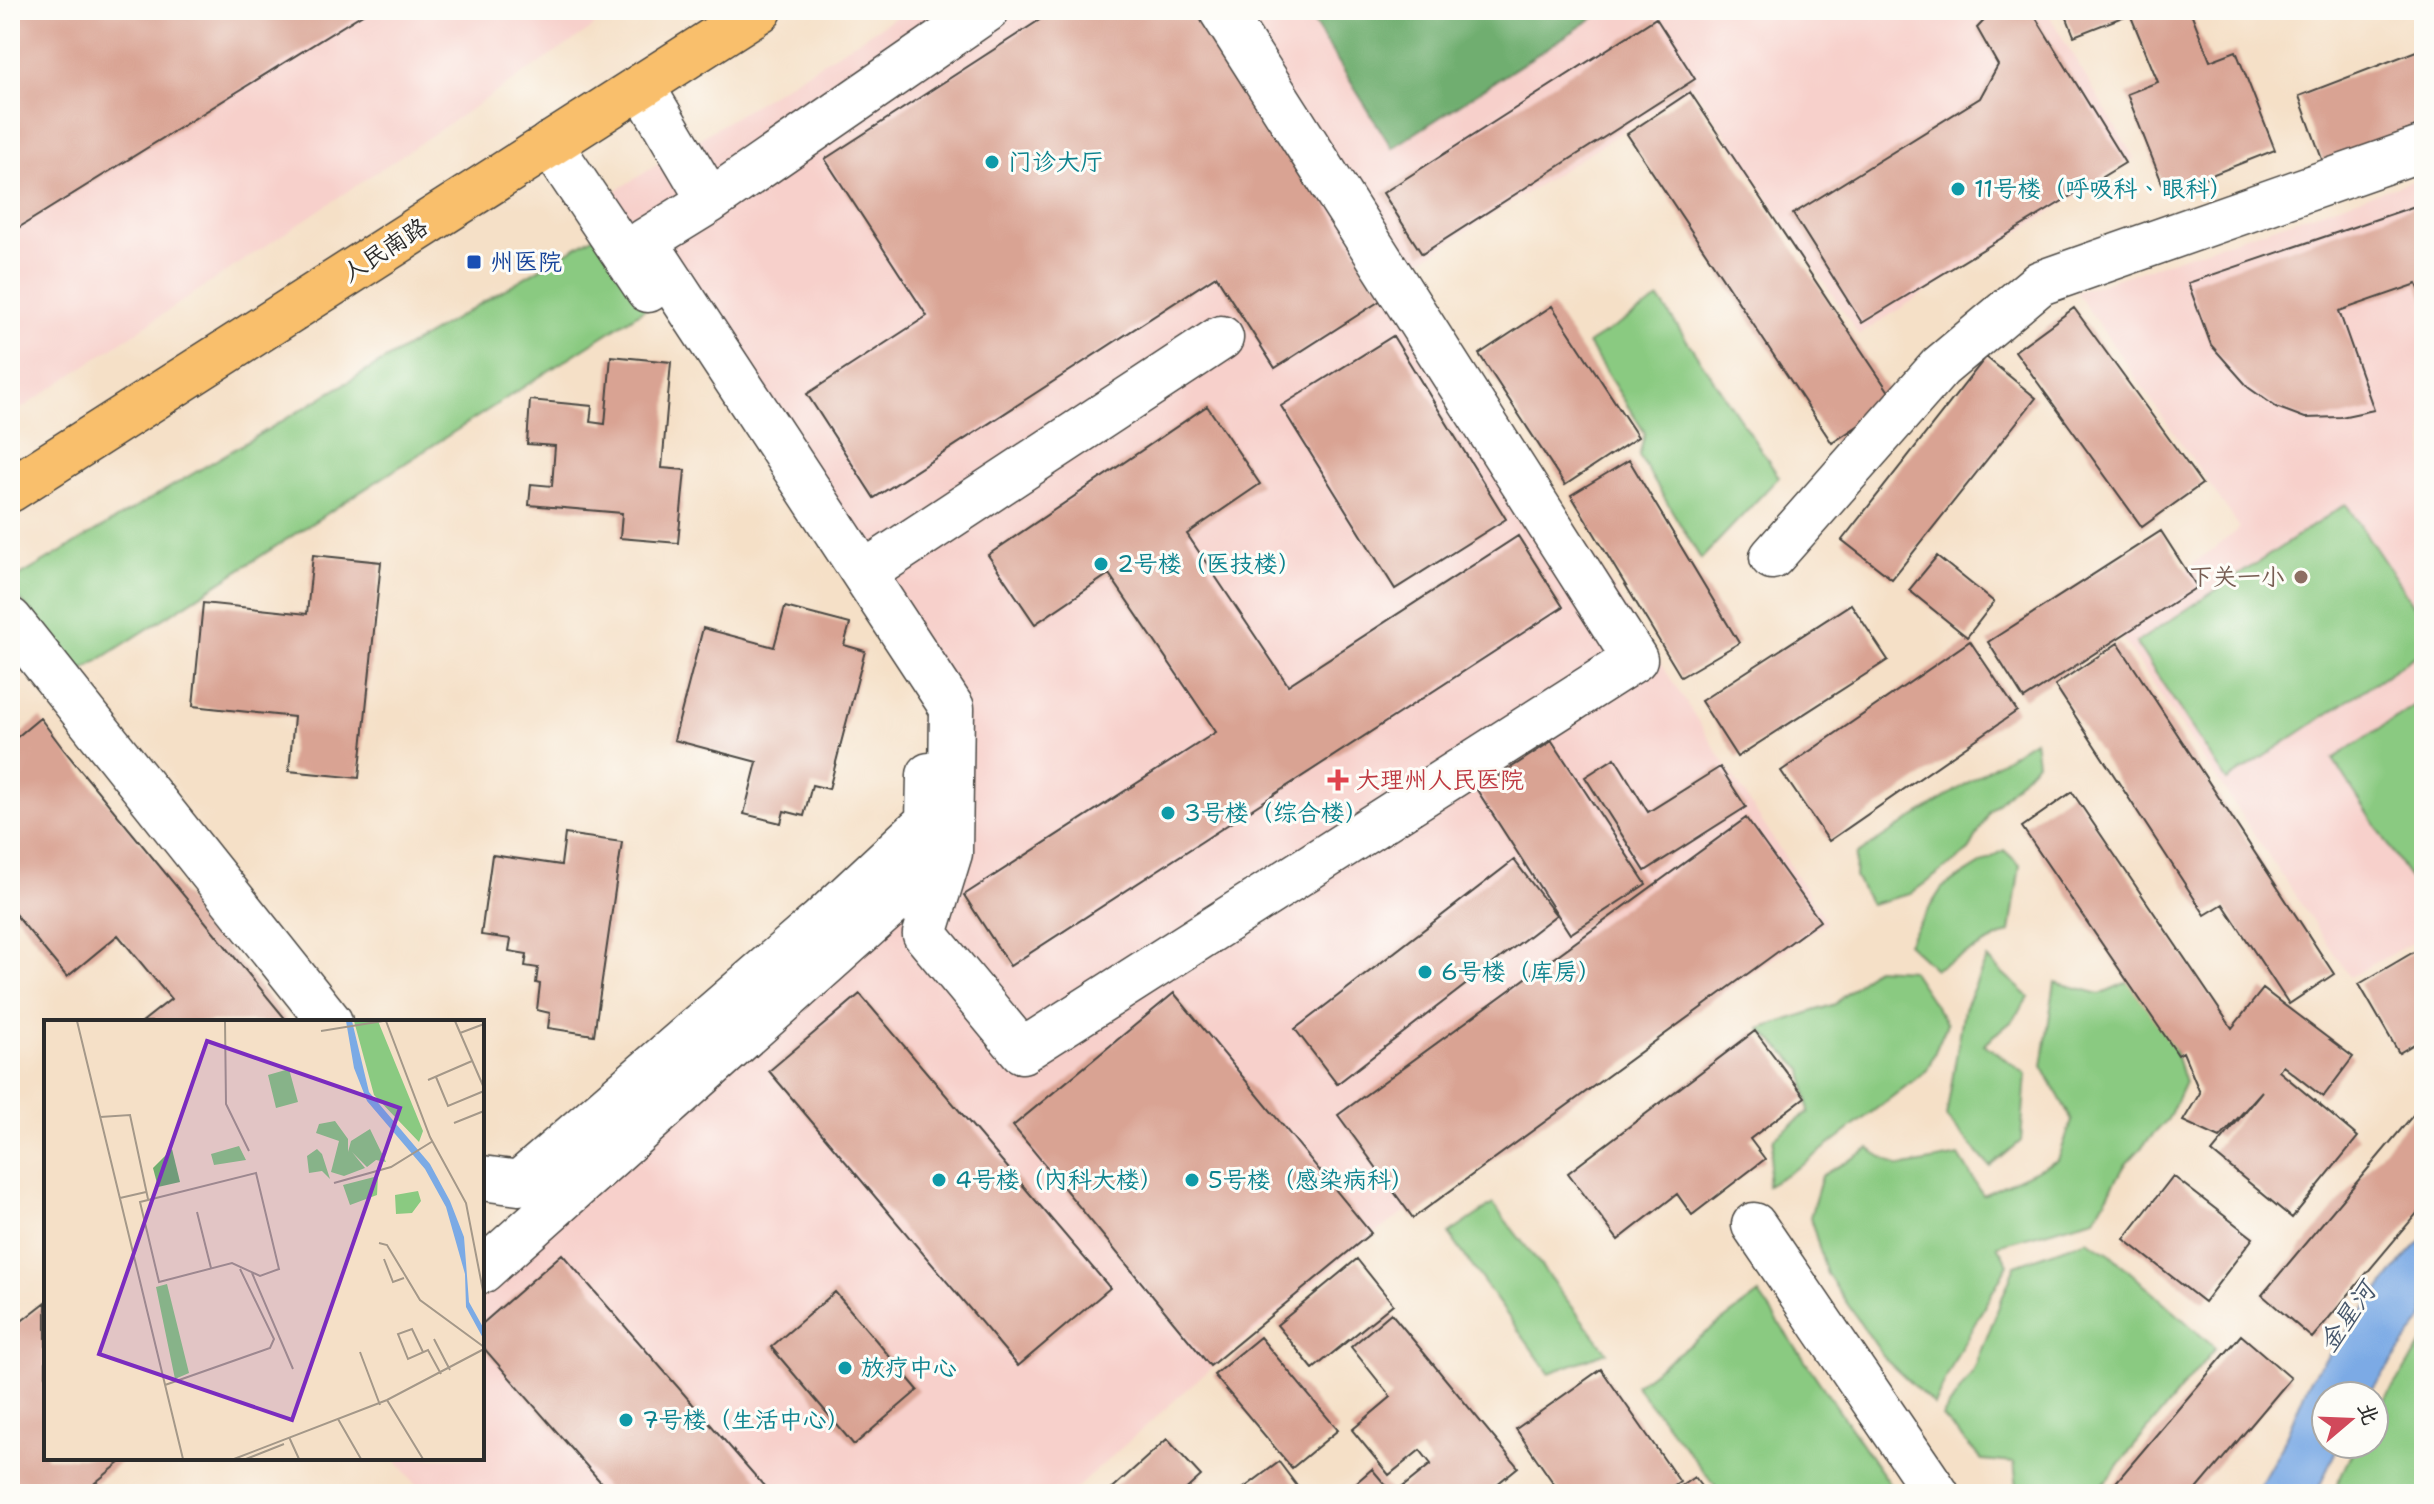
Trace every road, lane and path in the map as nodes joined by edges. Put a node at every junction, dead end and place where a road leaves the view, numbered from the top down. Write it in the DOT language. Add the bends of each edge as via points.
graph roads {
  1 [pos="760,10"];
  2 [pos="987,10"];
  3 [pos="1221,10"];
  4 [pos="642,86"];
  5 [pos="550,144"];
  6 [pos="2424,148"];
  7 [pos="710,201"];
  8 [pos="1221,338"];
  9 [pos="10,490"];
  10 [pos="1772,557"];
  11 [pos="864,573"];
  12 [pos="10,620"];
  13 [pos="950,853"];
  14 [pos="328,1020"];
  15 [pos="484,1178"];
  16 [pos="1754,1225"];
  17 [pos="484,1269"];
  18 [pos="1937,1494"];
  1 -- 4 [label="main road, 人民南路"];
  2 -- 7 [label="street"];
  3 -- 13 [label="street" via="1635,659 1022,1051 925,934"];
  4 -- 5 [label="main road, 人民南路"];
  4 -- 7 [label="street"];
  5 -- 9 [label="main road, 人民南路"];
  5 -- 15 [label="street" via="931,725 928,821 519,1183"];
  6 -- 10 [label="street" via="2040,283 1940,367"];
  7 -- 11 [label="street" via="645,241"];
  8 -- 11 [label="street"];
  11 -- 13 [label="street" via="952,708"];
  12 -- 14 [label="street"];
  13 -- 17 [label="street"];
  16 -- 18 [label="street"];
}
